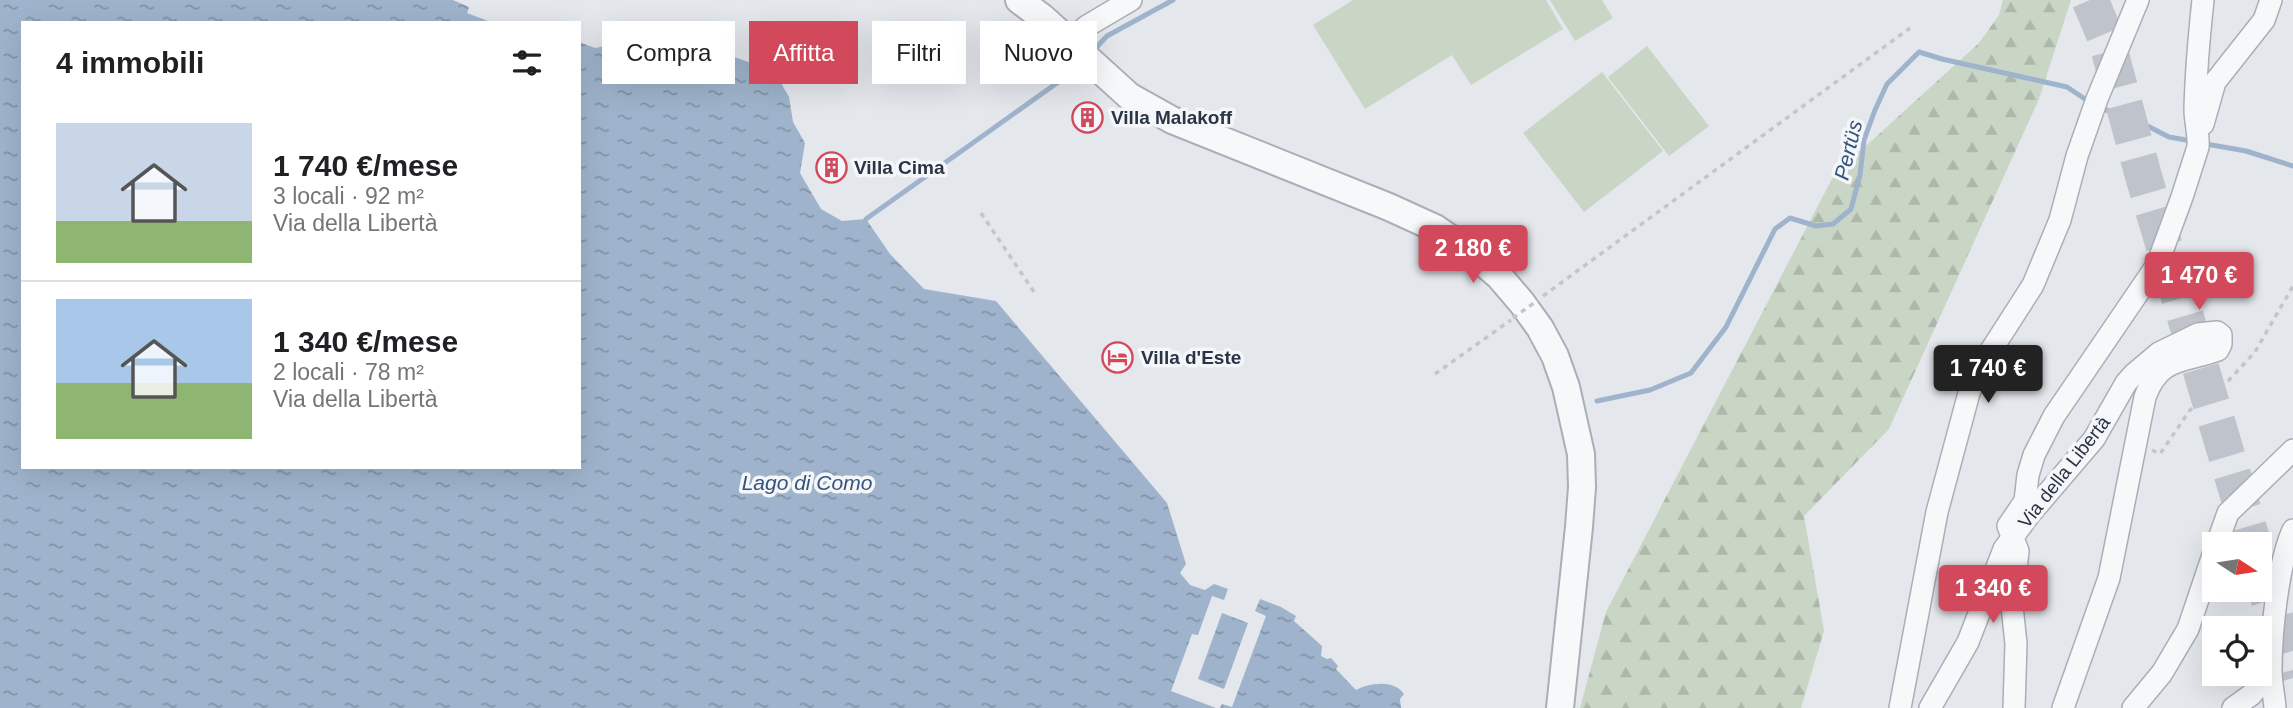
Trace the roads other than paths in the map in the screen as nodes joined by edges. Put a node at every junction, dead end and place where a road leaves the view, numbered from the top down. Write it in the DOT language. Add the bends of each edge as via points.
graph roads {
  1 [pos="1019,0"];
  2 [pos="1131,0"];
  3 [pos="2138,0"];
  4 [pos="2203,0"];
  5 [pos="2271,0"];
  6 [pos="1045,21"];
  7 [pos="1095,21"];
  8 [pos="1097,68"];
  9 [pos="2199,136"];
  10 [pos="2293,450"];
  11 [pos="2293,530"];
  12 [pos="2221,532"];
  13 [pos="2013,538"];
  14 [pos="2202,588"];
  15 [pos="2272,659"];
  16 [pos="2272,680"];
  17 [pos="2258,686"];
  18 [pos="1560,708"];
  19 [pos="1900,708"];
  20 [pos="1930,708"];
  21 [pos="2014,708"];
  22 [pos="2063,708"];
  23 [pos="2133,708"];
  24 [pos="2233,708"];
  25 [pos="2275,708"];
  1 -- 6 [label="street"];
  2 -- 7 [label="street"];
  3 -- 19 [label="street" via="2095,105 2060,219 2032,285 1969,393 1937,512"];
  4 -- 9 [label="street" via="2196,58 2195,124"];
  5 -- 9 [label="street" via="2264,20 2215,82"];
  8 -- 18 [label="street" via="1129,96 1172,120 1434,228 1499,275 1522,303 1555,356 1581,454 1579,527"];
  9 -- 13 [label="street" via="2157,265 2054,416 2034,455 2025,501 2008,526"];
  10 -- 12 [label="street" via="2228,513"];
  11 -- 15 [label="street" via="2277,600"];
  13 -- 20 [label="street, Via della Libertà" via="2004,549 1968,642"];
  13 -- 21 [label="street" via="2018,551 2012,606"];
  13 -- 22 [label="street, Via della Libertà" via="2094,439 2134,374 2159,353 2198,334 2219,334 2218,350 2164,367 2152,379 2109,578"];
  14 -- 23 [label="street" via="2188,629 2162,673"];
  16 -- 25 [label="street"];
  17 -- 24 [label="street"];
}
